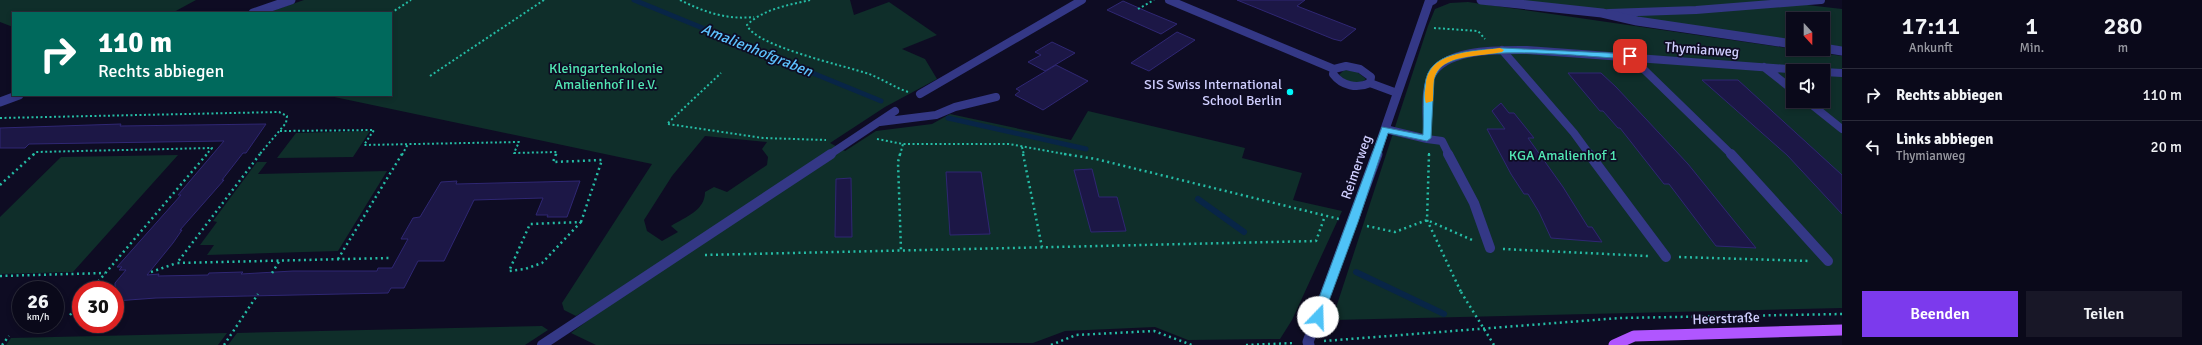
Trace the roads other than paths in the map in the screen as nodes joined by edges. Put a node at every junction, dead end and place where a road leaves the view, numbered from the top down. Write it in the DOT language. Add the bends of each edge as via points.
graph roads {
  1 [pos="291,0"];
  2 [pos="1082,0"];
  3 [pos="1169,0"];
  4 [pos="1433,0"];
  5 [pos="1481,0"];
  6 [pos="1821,0"];
  7 [pos="256,12"];
  8 [pos="1602,13"];
  9 [pos="1786,43"];
  10 [pos="1830,49"];
  11 [pos="1499,50"];
  12 [pos="1842,51"];
  13 [pos="1630,56"];
  14 [pos="1764,66"];
  15 [pos="1786,68"];
  16 [pos="1334,70"];
  17 [pos="1830,72"];
  18 [pos="1842,73"];
  19 [pos="1370,83"];
  20 [pos="1786,84"];
  21 [pos="1397,93"];
  22 [pos="920,94"];
  23 [pos="16,96"];
  24 [pos="996,97"];
  25 [pos="0,102"];
  26 [pos="1816,108"];
  27 [pos="895,111"];
  28 [pos="878,122"];
  29 [pos="1385,129"];
  30 [pos="1842,129"];
  31 [pos="1427,138"];
  32 [pos="1490,248"];
  33 [pos="1666,257"];
  34 [pos="1828,261"];
  35 [pos="1842,330"];
  36 [pos="1308,344"];
  37 [pos="542,345"];
  38 [pos="1614,345"];
  1 -- 7 [label="street"];
  2 -- 22 [label="lane"];
  3 -- 16 [label="lane"];
  4 -- 21 [label="street, Reimerweg" via="1429,2"];
  5 -- 8 [label="street"];
  6 -- 8 [label="lane" via="1696,10"];
  8 -- 9 [label="street" via="1637,21"];
  10 -- 12 [label="street"];
  11 -- 13 [label="lane, Thymianweg"];
  11 -- 31 [label="lane, Thymianweg" via="1455,57 1443,62 1434,70 1430,79"];
  11 -- 33 [label="lane" via="1574,133"];
  13 -- 14 [label="lane, Thymianweg"];
  13 -- 34 [label="lane" via="1736,158"];
  14 -- 15 [label="lane, Thymianweg"];
  14 -- 20 [label="lane"];
  16 -- 19 [label="lane" via="1335,77 1343,83 1356,86"];
  16 -- 19 [label="lane" via="1346,66 1358,68 1371,77"];
  17 -- 18 [label="lane"];
  19 -- 21 [label="lane"];
  21 -- 29 [label="street, Reimerweg"];
  23 -- 25 [label="street"];
  24 -- 28 [label="lane" via="955,107 936,115"];
  26 -- 30 [label="lane"];
  27 -- 28 [label="lane"];
  28 -- 37 [label="lane"];
  29 -- 31 [label="lane"];
  29 -- 36 [label="street, Reimerweg"];
  31 -- 32 [label="lane" via="1442,142 1474,203"];
  35 -- 38 [label="main road, Heerstraße" via="1634,336"];
}
